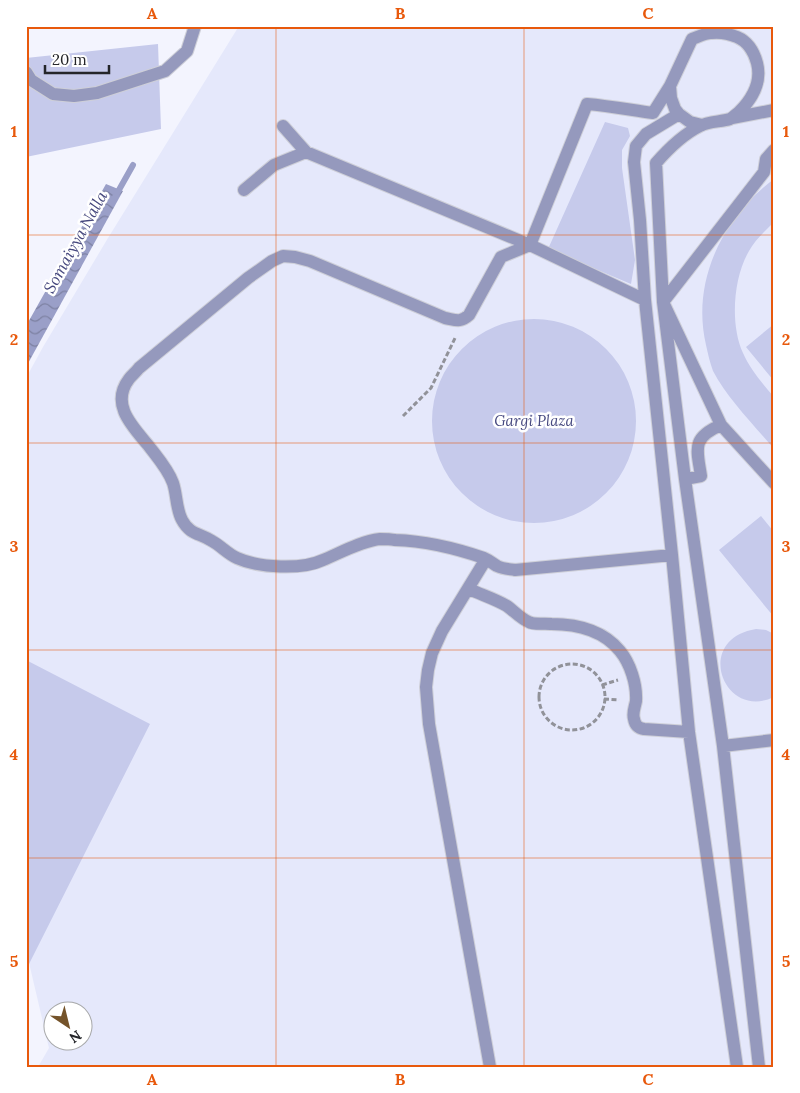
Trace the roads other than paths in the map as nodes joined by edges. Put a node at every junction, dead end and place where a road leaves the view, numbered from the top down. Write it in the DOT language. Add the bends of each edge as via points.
graph roads {
  1 [pos="195,26"];
  2 [pos="698,26"];
  3 [pos="692,39"];
  4 [pos="26,72"];
  5 [pos="670,86"];
  6 [pos="774,110"];
  7 [pos="679,114"];
  8 [pos="732,118"];
  9 [pos="702,125"];
  10 [pos="283,126"];
  11 [pos="774,150"];
  12 [pos="306,152"];
  13 [pos="244,190"];
  14 [pos="530,245"];
  15 [pos="645,300"];
  16 [pos="663,302"];
  17 [pos="721,425"];
  18 [pos="685,479"];
  19 [pos="774,483"];
  20 [pos="672,555"];
  21 [pos="486,559"];
  22 [pos="469,589"];
  23 [pos="689,732"];
  24 [pos="774,740"];
  25 [pos="723,746"];
  26 [pos="490,1067"];
  27 [pos="737,1067"];
  28 [pos="759,1067"];
  1 -- 4 [label="street" via="187,51 165,71 97,93 53,94 31,80"];
  2 -- 3 [label="street"];
  3 -- 5 [label="street"];
  3 -- 8 [label="street" via="710,32 724,33 748,44 755,55 758,77 754,94"];
  5 -- 7 [label="street" via="671,98"];
  5 -- 14 [label="street" via="653,112 588,104"];
  6 -- 8 [label="street"];
  7 -- 9 [label="street"];
  7 -- 15 [label="street" via="646,134 636,146 634,162"];
  8 -- 9 [label="street"];
  9 -- 16 [label="street" via="681,137 656,163"];
  10 -- 12 [label="street"];
  11 -- 16 [label="street" via="766,159 764,172"];
  12 -- 13 [label="street" via="274,165"];
  12 -- 14 [label="street"];
  14 -- 15 [label="street"];
  14 -- 21 [label="street" via="501,257 464,320 446,318 310,260 283,256 248,278 139,368 124,386 122,394 124,413 168,473 181,519 196,534 237,558 261,565 293,567 314,564 380,539 432,544"];
  15 -- 20 [label="street"];
  16 -- 17 [label="street"];
  16 -- 18 [label="street"];
  17 -- 18 [label="street" via="698,443 701,476"];
  17 -- 19 [label="street"];
  18 -- 25 [label="street"];
  20 -- 21 [label="street" via="515,570"];
  20 -- 23 [label="street"];
  21 -- 22 [label="street"];
  22 -- 23 [label="street" via="498,601 530,623 573,625 605,638 620,651 629,665 636,693 635,724 644,729"];
  22 -- 26 [label="street" via="432,653 426,687 428,724"];
  23 -- 27 [label="street"];
  24 -- 25 [label="street"];
  25 -- 28 [label="street"];
}
